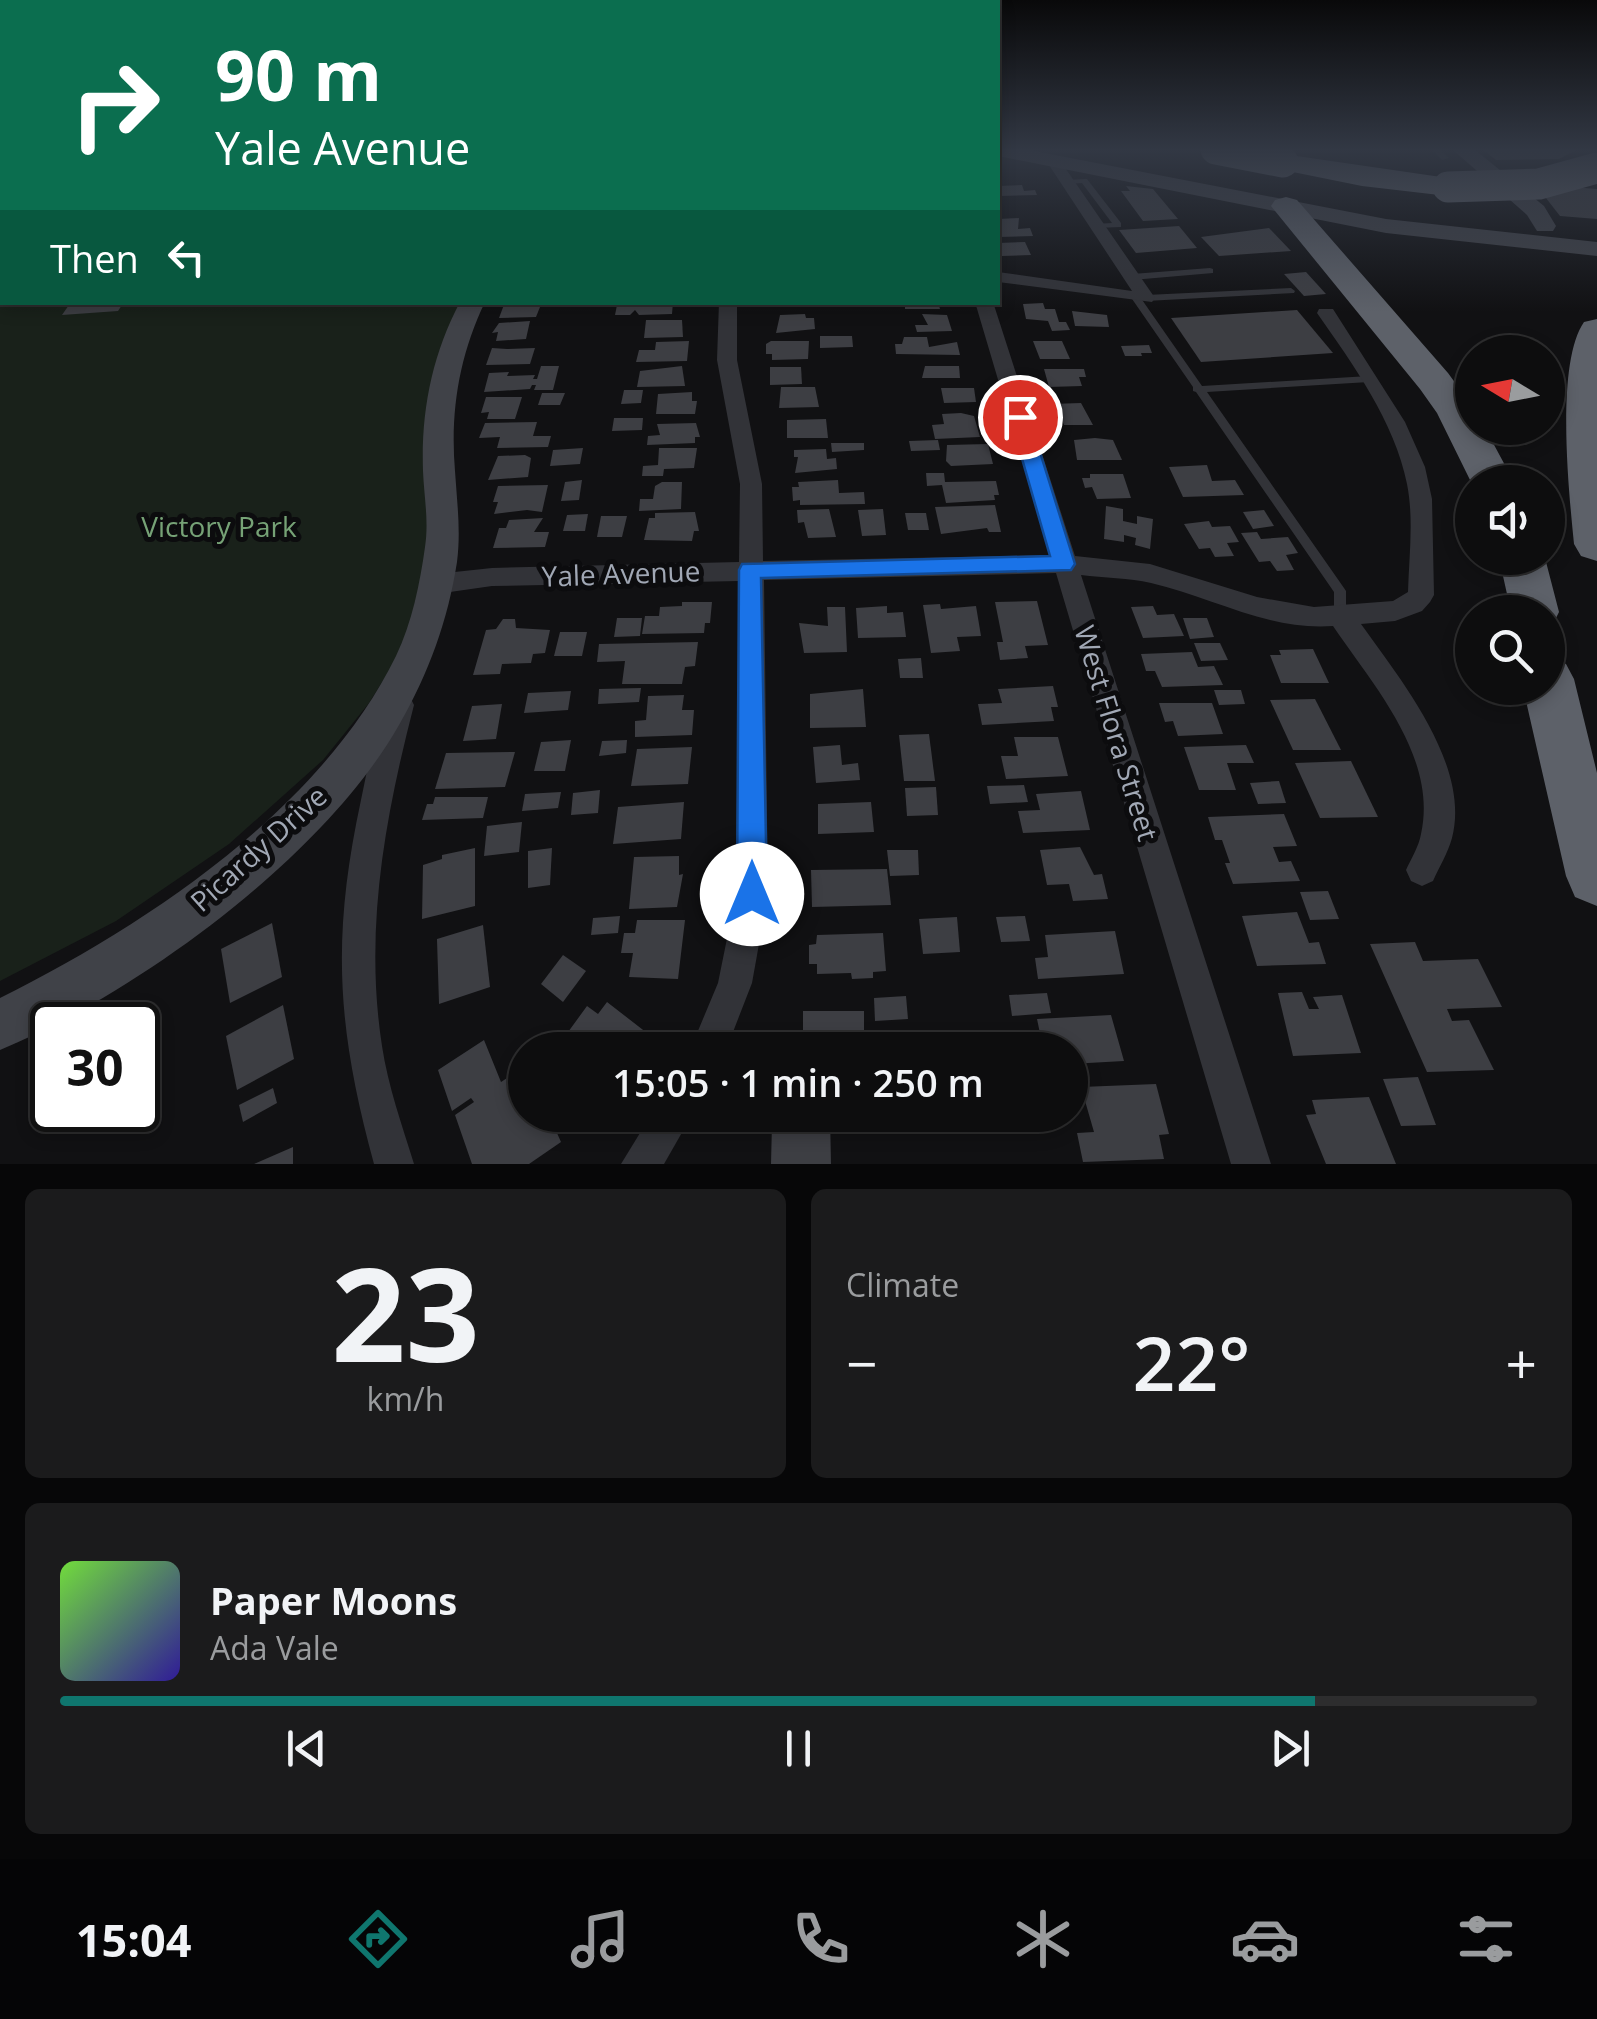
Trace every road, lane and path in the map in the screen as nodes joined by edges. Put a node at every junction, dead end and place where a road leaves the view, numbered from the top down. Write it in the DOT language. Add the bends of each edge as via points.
graph roads {
  1 [pos="1083,203"];
  2 [pos="1284,203"];
  3 [pos="1299,203"];
  4 [pos="1323,203"];
  5 [pos="1522,203"];
  6 [pos="1544,226"];
  7 [pos="1597,230"];
  8 [pos="1473,237"];
  9 [pos="1597,249"];
  10 [pos="1210,272"];
  11 [pos="1000,277"];
  12 [pos="1132,277"];
  13 [pos="1290,291"];
  14 [pos="1141,297"];
  15 [pos="472,305"];
  16 [pos="728,305"];
  17 [pos="985,305"];
  18 [pos="1326,313"];
  19 [pos="1597,330"];
  20 [pos="1369,379"];
  21 [pos="1197,389"];
  22 [pos="1484,465"];
  23 [pos="1597,544"];
  24 [pos="1064,564"];
  25 [pos="750,570"];
  26 [pos="436,584"];
  27 [pos="1340,616"];
  28 [pos="413,662"];
  29 [pos="1552,705"];
  30 [pos="1422,870"];
  31 [pos="1597,876"];
  32 [pos="0,1025"];
  33 [pos="716,1032"];
  34 [pos="662,1132"];
  35 [pos="394,1164"];
  36 [pos="641,1164"];
  37 [pos="1251,1164"];
  1 -- 12 [label="street"];
  2 -- 22 [label="highway" via="1434,381"];
  3 -- 8 [label="main road" via="1386,226"];
  4 -- 6 [label="main road"];
  5 -- 6 [label="main road"];
  6 -- 7 [label="main road"];
  6 -- 8 [label="main road" via="1537,234"];
  8 -- 9 [label="main road"];
  10 -- 12 [label="lane"];
  11 -- 14 [label="street"];
  12 -- 14 [label="street"];
  13 -- 14 [label="lane"];
  14 -- 21 [label="lane"];
  15 -- 26 [label="main road, Picardy Drive" via="452,348 440,403 443,540"];
  16 -- 25 [label="street" via="728,360 751,484"];
  17 -- 24 [label="street, West Flora Street"];
  18 -- 20 [label="street"];
  19 -- 23 [label="highway" via="1586,462"];
  20 -- 21 [label="lane"];
  20 -- 27 [label="street, Yale Avenue" via="1419,484 1421,595 1395,611"];
  21 -- 27 [label="lane" via="1340,591"];
  24 -- 25 [label="street, Yale Avenue"];
  24 -- 27 [label="street, Yale Avenue" via="1150,573 1257,606"];
  24 -- 37 [label="street, West Flora Street"];
  25 -- 26 [label="street, Yale Avenue"];
  25 -- 33 [label="street" via="752,894 736,984"];
  26 -- 28 [label="main road, Picardy Drive"];
  27 -- 30 [label="street" via="1430,753 1438,824 1435,850"];
  28 -- 32 [label="main road, Picardy Drive" via="322,796 253,860 148,940"];
  28 -- 35 [label="street" via="369,824 357,959 364,1044"];
  29 -- 31 [label="highway"];
  34 -- 36 [label="street"];
}
